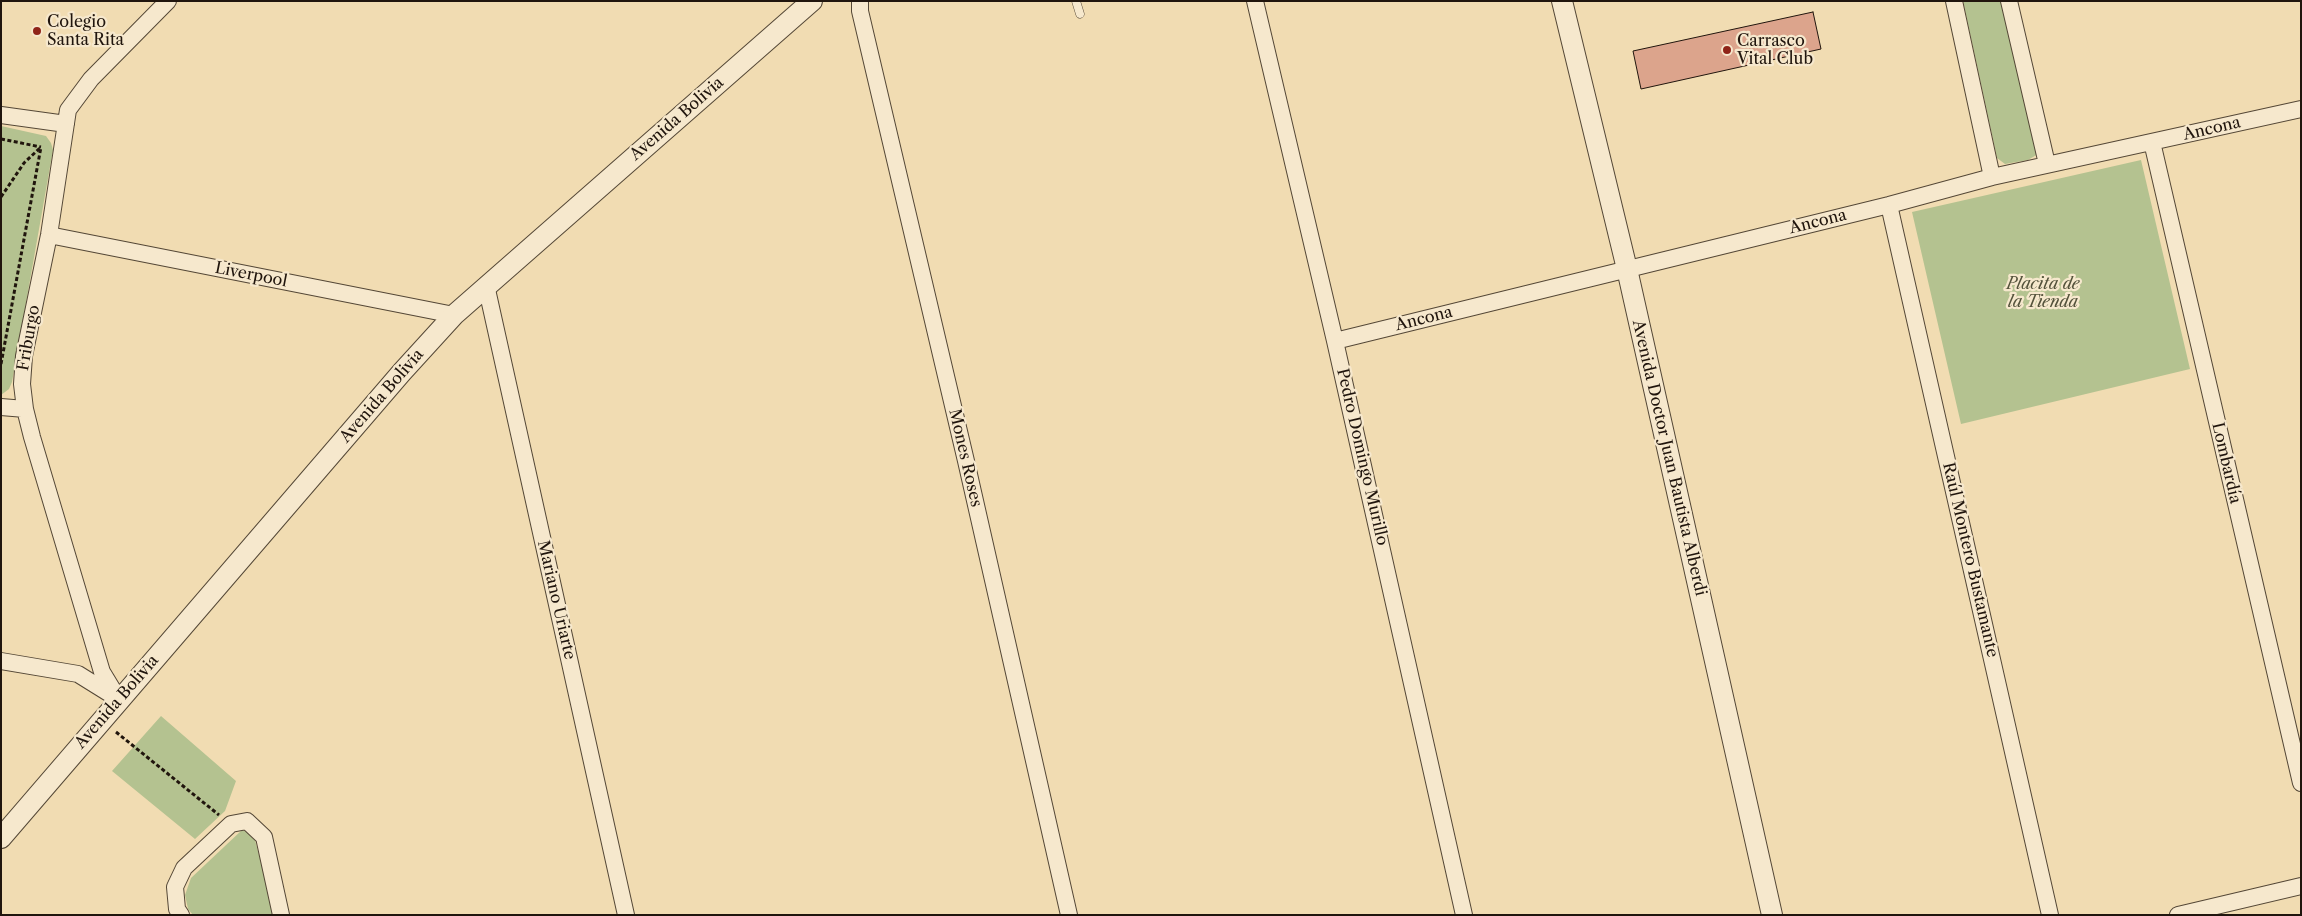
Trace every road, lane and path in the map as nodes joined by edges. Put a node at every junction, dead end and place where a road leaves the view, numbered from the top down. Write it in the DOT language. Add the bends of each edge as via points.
graph roads {
  1 [pos="168,1"];
  2 [pos="812,1"];
  3 [pos="860,1"];
  4 [pos="1076,1"];
  5 [pos="1255,1"];
  6 [pos="1562,1"];
  7 [pos="1954,1"];
  8 [pos="2009,1"];
  9 [pos="1080,14"];
  10 [pos="2301,109"];
  11 [pos="1,115"];
  12 [pos="66,124"];
  13 [pos="1,139"];
  14 [pos="2152,142"];
  15 [pos="41,147"];
  16 [pos="2047,164"];
  17 [pos="1992,177"];
  18 [pos="1,196"];
  19 [pos="1890,205"];
  20 [pos="49,235"];
  21 [pos="1627,269"];
  22 [pos="486,285"];
  23 [pos="454,315"];
  24 [pos="1336,341"];
  25 [pos="1,364"];
  26 [pos="1,407"];
  27 [pos="25,409"];
  28 [pos="1,661"];
  29 [pos="119,700"];
  30 [pos="2301,783"];
  31 [pos="231,824"];
  32 [pos="1,838"];
  33 [pos="2301,886"];
  34 [pos="181,915"];
  35 [pos="281,915"];
  36 [pos="626,915"];
  37 [pos="1069,915"];
  38 [pos="1464,915"];
  39 [pos="1772,915"];
  40 [pos="2050,915"];
  41 [pos="2178,915"];
  1 -- 12 [label="street, Friburgo" via="76,96 68,110"];
  2 -- 22 [label="street, Avenida Bolivia"];
  3 -- 37 [label="street, Mones Roses"];
  4 -- 9 [label="lane"];
  5 -- 24 [label="street, Pedro Domingo Murillo"];
  6 -- 21 [label="street, Avenida Doctor Juan Bautista Alberdi"];
  7 -- 17 [label="street"];
  8 -- 16 [label="street"];
  10 -- 14 [label="street, Ancona"];
  11 -- 12 [label="street"];
  12 -- 20 [label="street, Friburgo"];
  13 -- 15 [label="path"];
  14 -- 16 [label="street, Ancona"];
  14 -- 30 [label="street, Lombardía"];
  15 -- 18 [label="path" via="24,163"];
  15 -- 25 [label="path"];
  16 -- 17 [label="street, Ancona"];
  17 -- 19 [label="street, Ancona"];
  19 -- 21 [label="street, Ancona"];
  19 -- 40 [label="street, Raúl Montero Bustamante"];
  20 -- 23 [label="street, Liverpool"];
  20 -- 27 [label="street, Friburgo" via="24,356 22,384"];
  21 -- 24 [label="street, Ancona"];
  21 -- 39 [label="street, Avenida Doctor Juan Bautista Alberdi"];
  22 -- 23 [label="street, Avenida Bolivia"];
  22 -- 36 [label="street, Mariano Uriarte"];
  23 -- 29 [label="street, Avenida Bolivia"];
  24 -- 38 [label="street, Pedro Domingo Murillo"];
  26 -- 27 [label="street"];
  27 -- 29 [label="street, Friburgo" via="102,672"];
  28 -- 29 [label="street" via="78,674"];
  29 -- 31 [label="path" via="112,728"];
  29 -- 32 [label="street, Avenida Bolivia"];
  31 -- 34 [label="street" via="184,868 175,887 177,909"];
  31 -- 35 [label="street" via="248,821 264,837"];
  33 -- 41 [label="street"];
}
